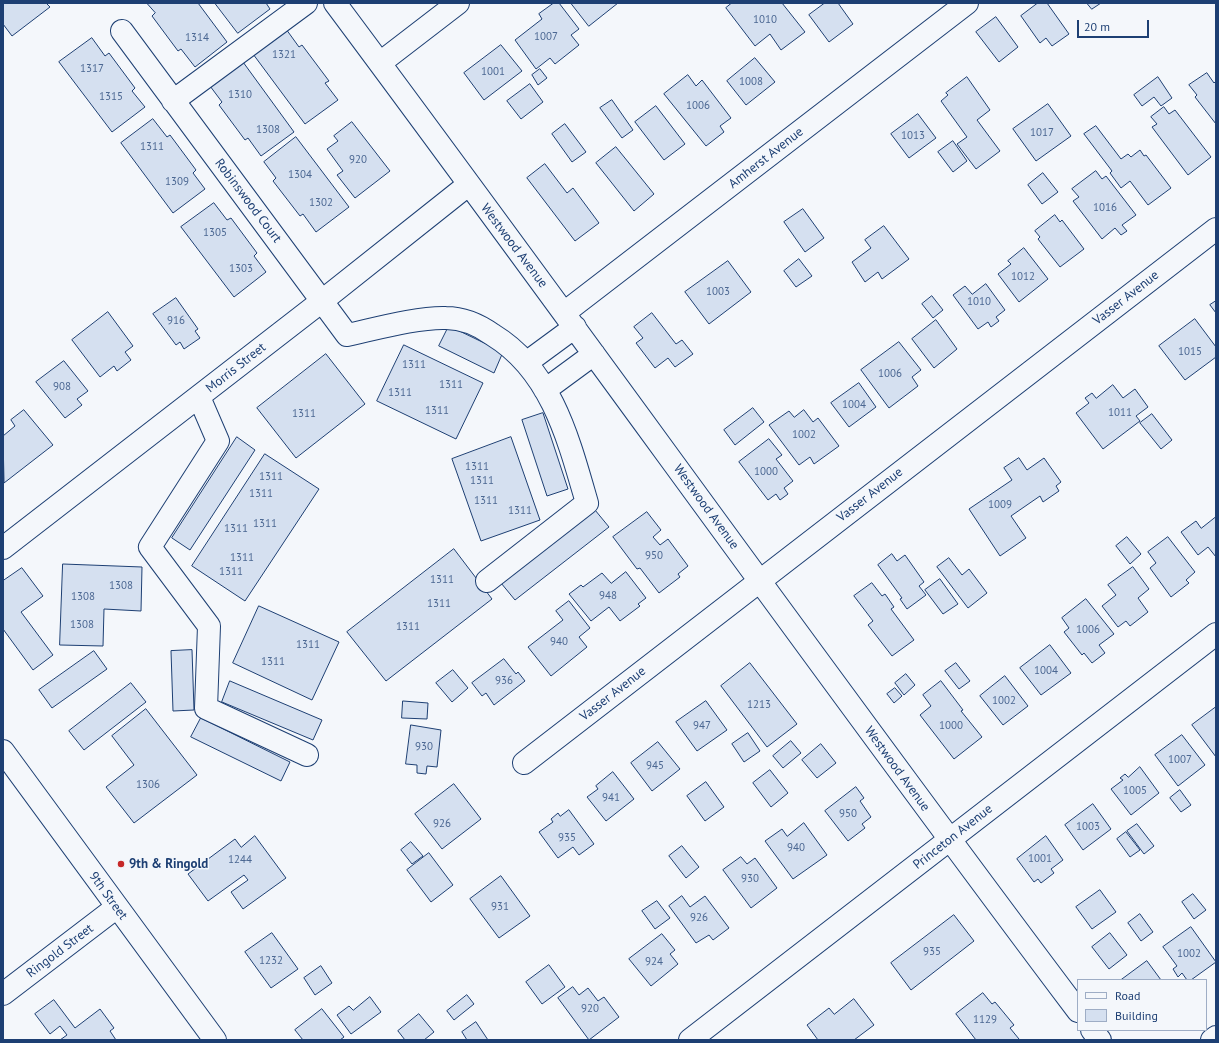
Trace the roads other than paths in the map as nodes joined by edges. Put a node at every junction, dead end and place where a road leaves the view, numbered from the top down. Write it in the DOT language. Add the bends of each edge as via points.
graph roads {
  1 [pos="306,3"];
  2 [pos="335,3"];
  3 [pos="458,3"];
  4 [pos="967,3"];
  5 [pos="122,31"];
  6 [pos="380,63"];
  7 [pos="174,101"];
  8 [pos="468,185"];
  9 [pos="1216,229"];
  10 [pos="322,301"];
  11 [pos="570,320"];
  12 [pos="594,354"];
  13 [pos="526,363"];
  14 [pos="545,390"];
  15 [pos="199,397"];
  16 [pos="3,548"];
  17 [pos="760,580"];
  18 [pos="486,581"];
  19 [pos="1216,634"];
  20 [pos="3,751"];
  21 [pos="307,755"];
  22 [pos="524,763"];
  23 [pos="949,840"];
  24 [pos="117,907"];
  25 [pos="3,994"];
  26 [pos="1077,1010"];
  27 [pos="1093,1031"];
  28 [pos="1216,1037"];
  29 [pos="214,1040"];
  30 [pos="690,1040"];
  31 [pos="1100,1040"];
  32 [pos="1212,1040"];
  1 -- 7 [label="street"];
  2 -- 6 [label="street, Westwood Avenue"];
  3 -- 6 [label="street"];
  4 -- 11 [label="street, Amherst Avenue"];
  5 -- 7 [label="street, Robinswood Court"];
  6 -- 8 [label="street, Westwood Avenue"];
  7 -- 10 [label="street, Robinswood Court"];
  8 -- 10 [label="street, Morris Street"];
  8 -- 11 [label="street, Westwood Avenue"];
  9 -- 17 [label="street, Vasser Avenue"];
  10 -- 13 [label="street, Robinswood Court" via="347,334 434,318 459,319 499,338"];
  10 -- 15 [label="street, Morris Street"];
  11 -- 12 [label="street, Westwood Avenue"];
  11 -- 13 [label="street, Amherst Avenue"];
  12 -- 14 [label="street"];
  12 -- 17 [label="street, Westwood Avenue"];
  13 -- 14 [label="street"];
  14 -- 18 [label="street" via="567,436 587,503"];
  15 -- 16 [label="street, Morris Street"];
  15 -- 21 [label="street" via="218,441 150,547 209,626 206,708"];
  17 -- 22 [label="street, Vasser Avenue"];
  17 -- 23 [label="street, Westwood Avenue"];
  19 -- 23 [label="street, Princeton Avenue"];
  20 -- 24 [label="street, 9th Street"];
  23 -- 26 [label="street, Westwood Avenue"];
  23 -- 30 [label="street, Princeton Avenue"];
  24 -- 25 [label="street, Ringold Street"];
  24 -- 29 [label="street, 9th Street"];
  27 -- 31 [label="street"];
  28 -- 32 [label="street"];
}
